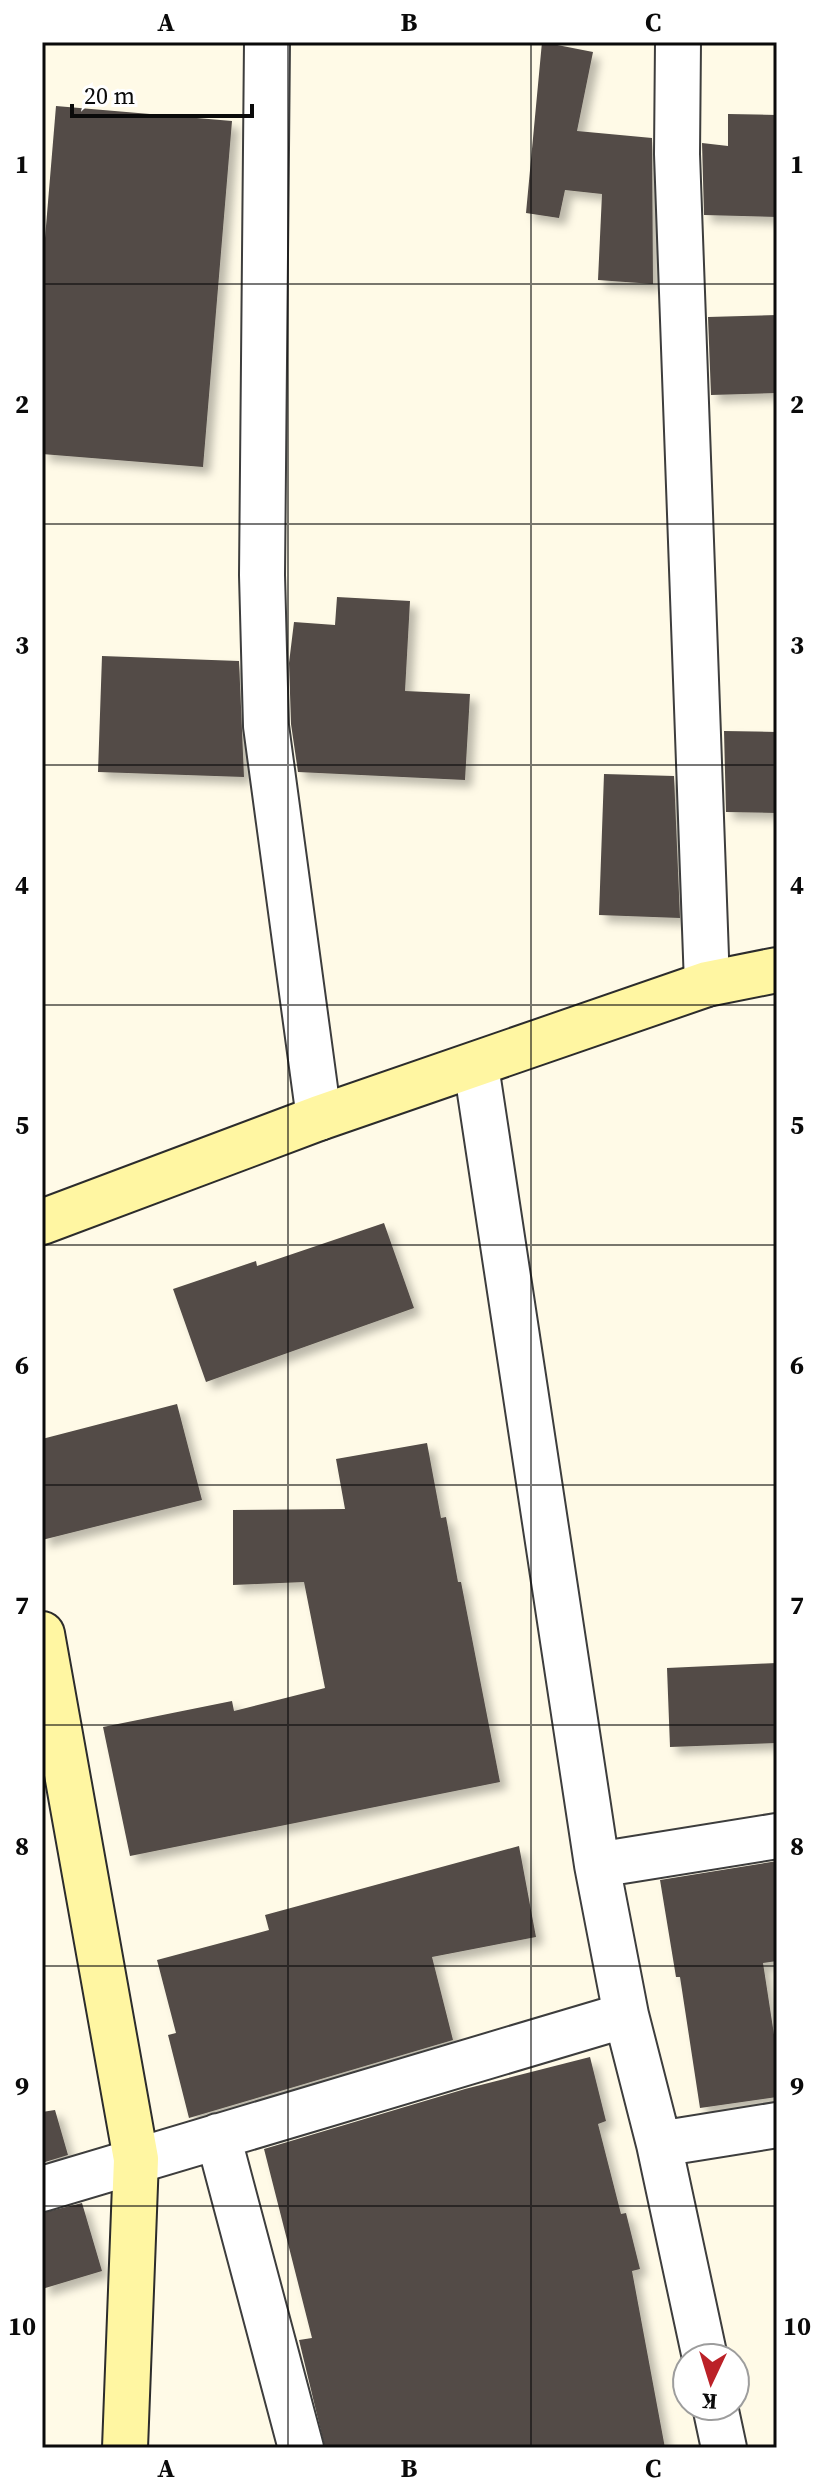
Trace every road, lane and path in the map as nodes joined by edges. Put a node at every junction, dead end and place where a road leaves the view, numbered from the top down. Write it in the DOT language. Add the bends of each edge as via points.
graph roads {
  1 [pos="267,42"];
  2 [pos="678,42"];
  3 [pos="777,970"];
  4 [pos="707,984"];
  5 [pos="476,1066"];
  6 [pos="319,1118"];
  7 [pos="42,1222"];
  8 [pos="42,1634"];
  9 [pos="51,1737"];
  10 [pos="777,1836"];
  11 [pos="597,1865"];
  12 [pos="626,2015"];
  13 [pos="777,2125"];
  14 [pos="218,2136"];
  15 [pos="659,2144"];
  16 [pos="136,2159"];
  17 [pos="42,2189"];
  18 [pos="702,2342"];
  19 [pos="718,2422"];
  20 [pos="125,2448"];
  21 [pos="301,2448"];
  22 [pos="724,2448"];
  1 -- 6 [label="street" via="262,575 266,726"];
  2 -- 4 [label="street" via="677,154"];
  3 -- 4 [label="street"];
  4 -- 5 [label="street"];
  5 -- 6 [label="street"];
  5 -- 11 [label="street"];
  6 -- 7 [label="street"];
  8 -- 9 [label="street"];
  9 -- 16 [label="street"];
  10 -- 11 [label="street"];
  11 -- 12 [label="street"];
  12 -- 14 [label="street"];
  12 -- 15 [label="street"];
  13 -- 15 [label="street"];
  14 -- 16 [label="street"];
  14 -- 21 [label="street"];
  15 -- 18 [label="street"];
  16 -- 17 [label="street"];
  16 -- 20 [label="street"];
  19 -- 22 [label="street"];
}
